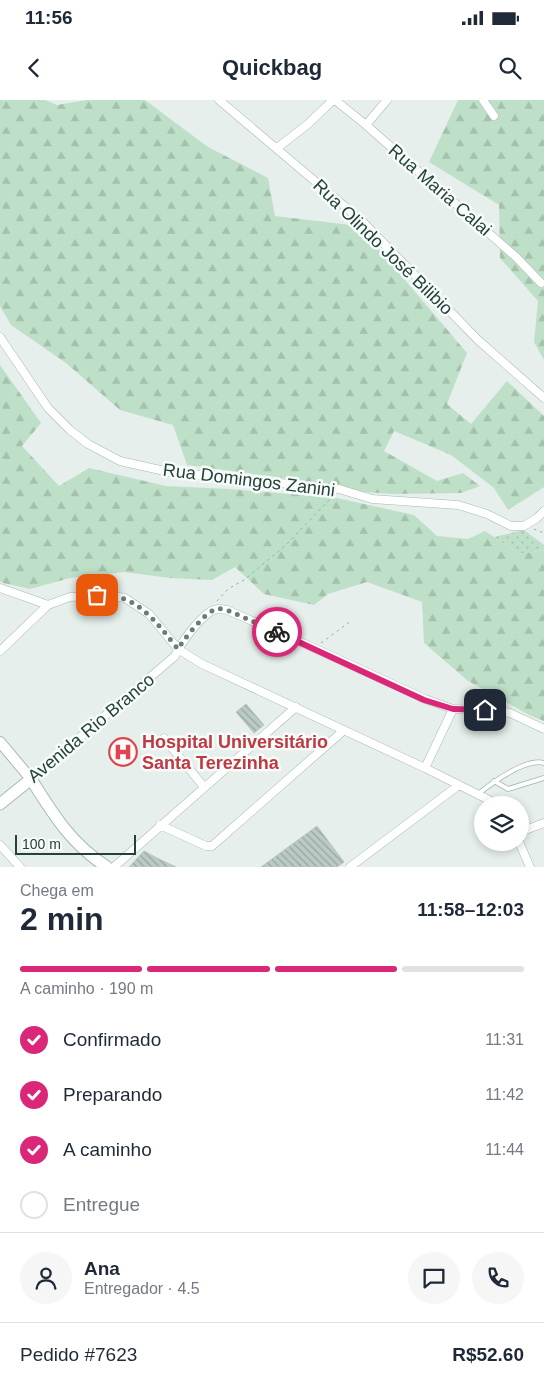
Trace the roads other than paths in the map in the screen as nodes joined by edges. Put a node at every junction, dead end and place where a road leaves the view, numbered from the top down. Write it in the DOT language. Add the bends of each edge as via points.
graph roads {
  1 [pos="219,100"];
  2 [pos="334,100"];
  3 [pos="387,100"];
  4 [pos="483,100"];
  5 [pos="494,116"];
  6 [pos="366,125"];
  7 [pos="277,148"];
  8 [pos="542,283"];
  9 [pos="0,337"];
  10 [pos="544,398"];
  11 [pos="544,511"];
  12 [pos="0,588"];
  13 [pos="48,604"];
  14 [pos="178,649"];
  15 [pos="0,651"];
  16 [pos="296,707"];
  17 [pos="453,709"];
  18 [pos="544,729"];
  19 [pos="343,731"];
  20 [pos="164,738"];
  21 [pos="0,742"];
  22 [pos="544,763"];
  23 [pos="424,768"];
  24 [pos="31,778"];
  25 [pos="544,778"];
  26 [pos="494,781"];
  27 [pos="459,785"];
  28 [pos="204,787"];
  29 [pos="478,794"];
  30 [pos="482,796"];
  31 [pos="0,804"];
  32 [pos="544,823"];
  33 [pos="160,825"];
  34 [pos="529,829"];
  35 [pos="0,845"];
  36 [pos="523,851"];
  37 [pos="20,867"];
  38 [pos="108,867"];
  39 [pos="114,867"];
  40 [pos="350,867"];
  41 [pos="530,867"];
  1 -- 7 [label="street, Rua Olindo José Bilibio"];
  2 -- 6 [label="street, Rua Maria Calai"];
  2 -- 7 [label="street"];
  3 -- 6 [label="street"];
  4 -- 5 [label="street"];
  6 -- 8 [label="street, Rua Maria Calai"];
  7 -- 10 [label="street, Rua Olindo José Bilibio" via="362,221 478,340"];
  9 -- 11 [label="street, Rua Domingos Zanini" via="48,408 88,444 120,461 169,472 339,489 372,499 458,505 511,526 524,526"];
  12 -- 13 [label="street"];
  13 -- 14 [label="street" via="70,597 108,595 125,598 149,614"];
  13 -- 15 [label="street"];
  14 -- 16 [label="street" via="202,664"];
  14 -- 17 [label="street, Avenida Rio Branco" via="183,639 212,610 227,610 424,700"];
  14 -- 24 [label="street, Avenida Rio Branco" via="175,656"];
  16 -- 19 [label="street"];
  16 -- 28 [label="street"];
  17 -- 18 [label="street" via="501,711"];
  17 -- 23 [label="street"];
  19 -- 23 [label="street"];
  19 -- 33 [label="street" via="212,846"];
  20 -- 28 [label="street"];
  21 -- 24 [label="street"];
  22 -- 26 [label="lane" via="532,762"];
  23 -- 27 [label="street"];
  24 -- 31 [label="main road, Avenida Rio Branco"];
  24 -- 38 [label="main road" via="67,833"];
  25 -- 26 [label="lane" via="508,788"];
  26 -- 29 [label="lane"];
  27 -- 29 [label="street"];
  27 -- 40 [label="street"];
  28 -- 33 [label="street"];
  29 -- 30 [label="street"];
  32 -- 34 [label="street"];
  33 -- 39 [label="street"];
  35 -- 37 [label="street"];
  36 -- 41 [label="street"];
}
